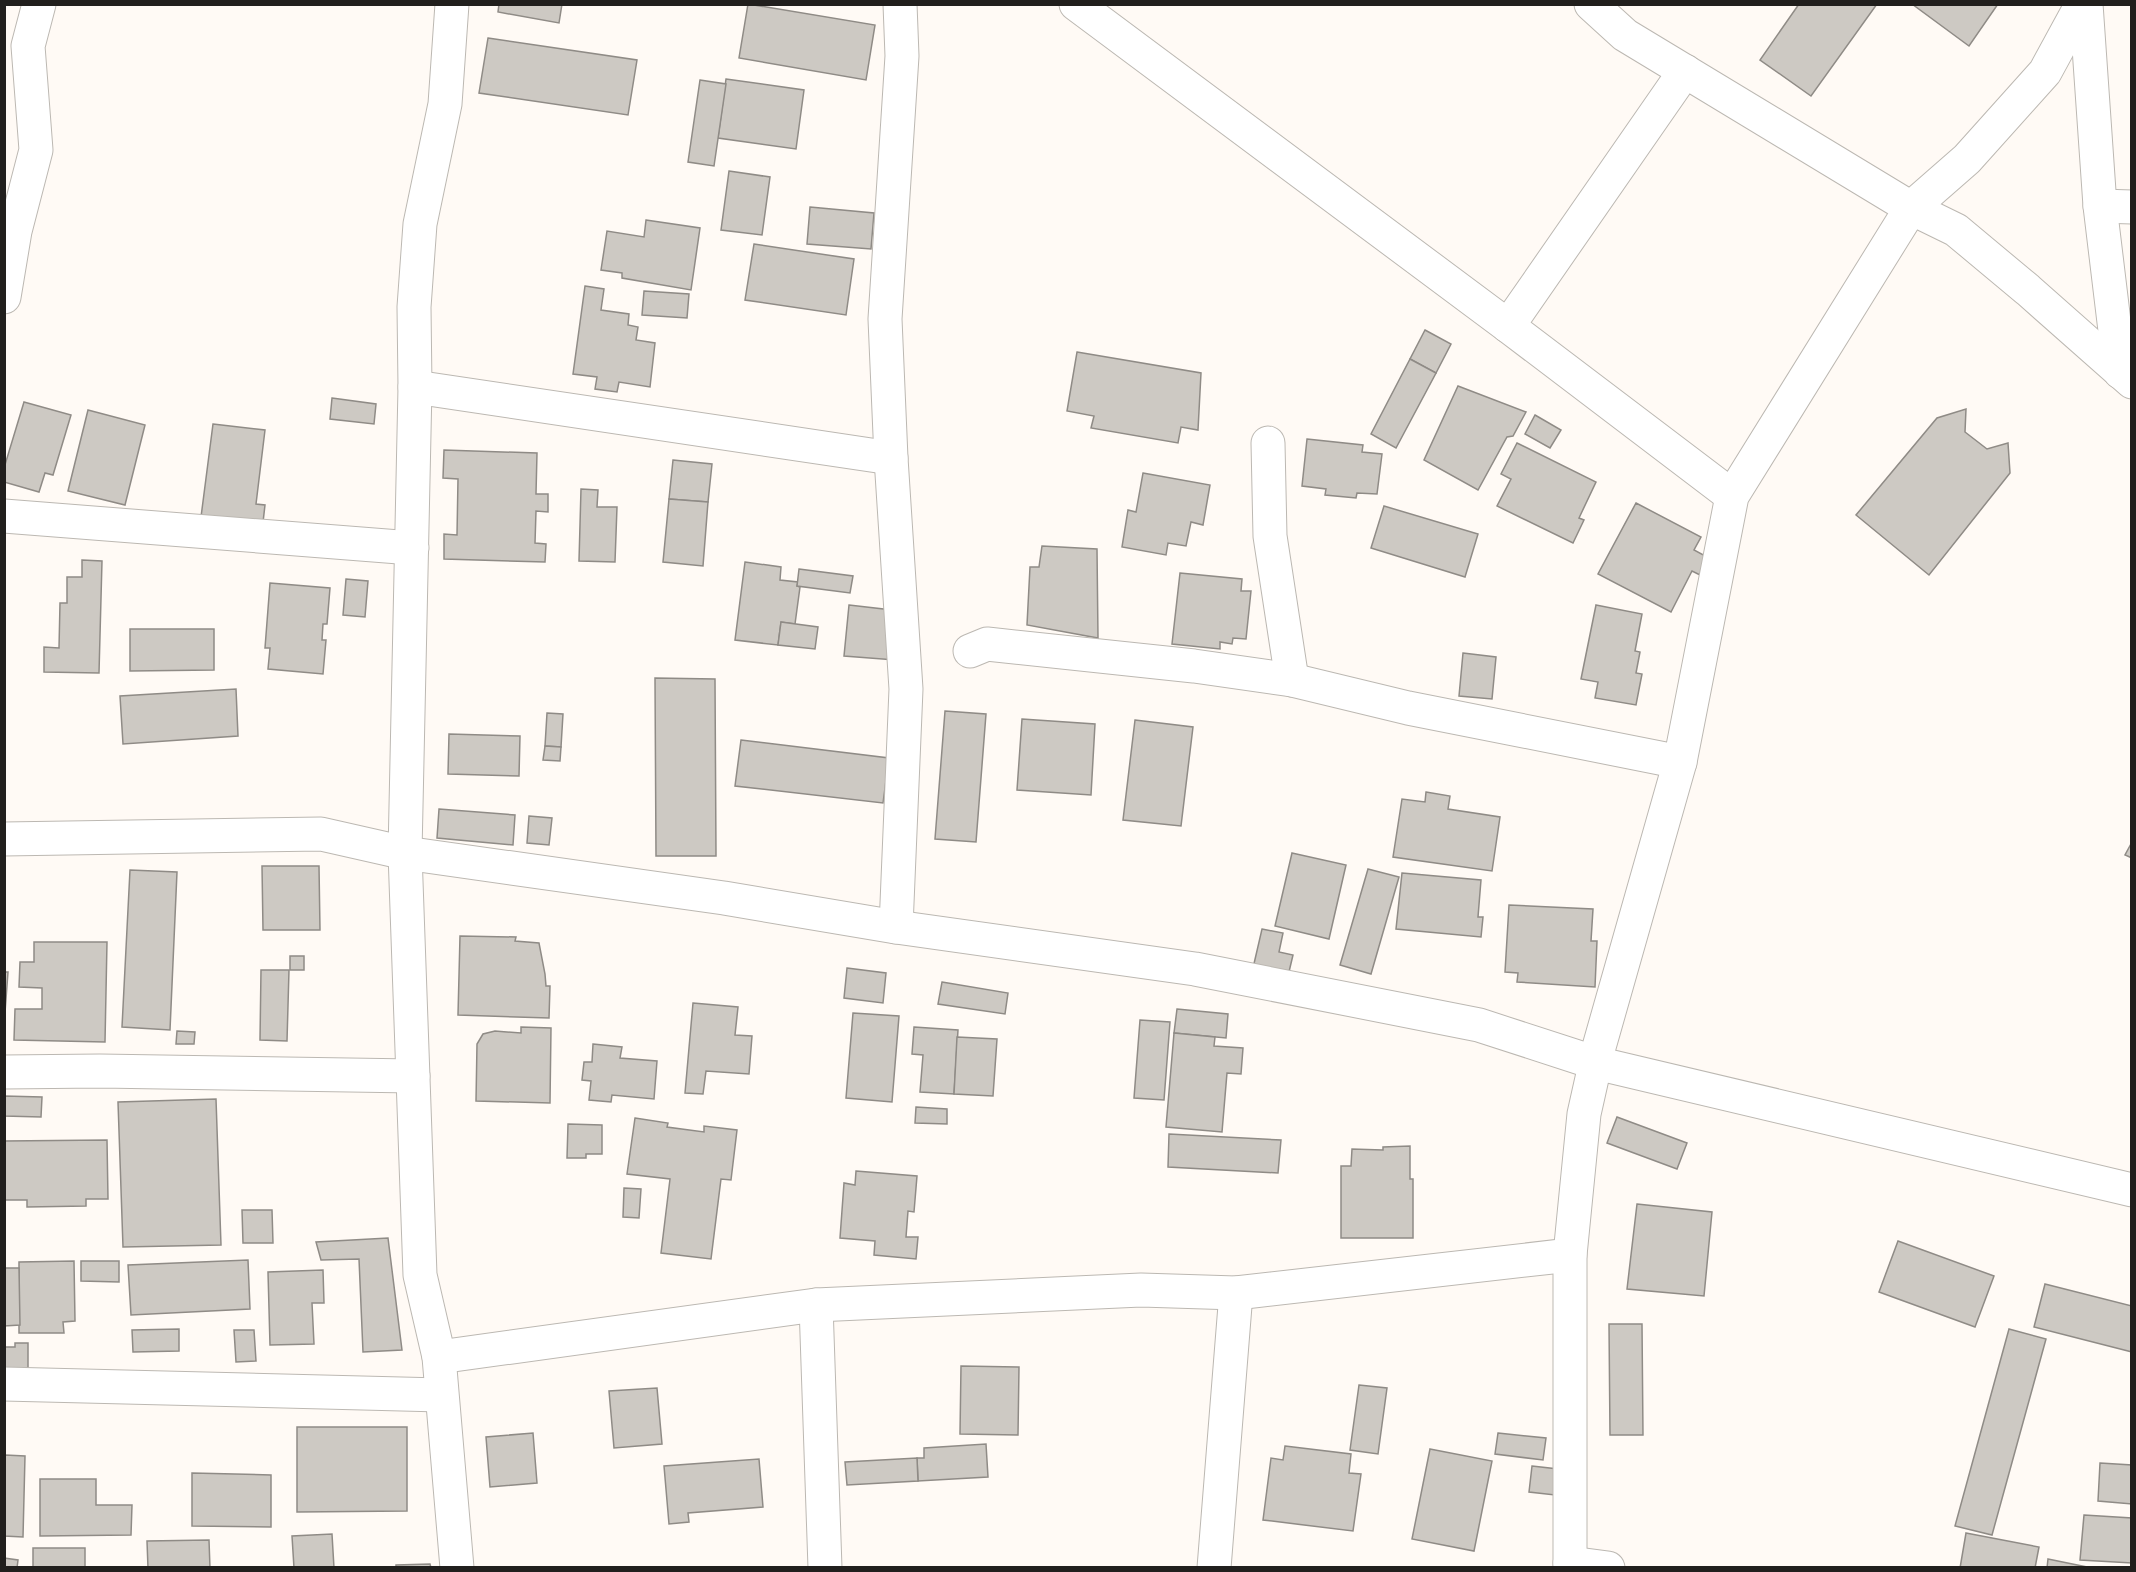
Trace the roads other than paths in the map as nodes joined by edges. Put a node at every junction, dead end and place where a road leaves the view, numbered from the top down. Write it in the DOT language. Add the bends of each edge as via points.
graph roads {
  1 [pos="39,4"];
  2 [pos="452,4"];
  3 [pos="900,4"];
  4 [pos="1076,4"];
  5 [pos="1591,4"];
  6 [pos="2084,4"];
  7 [pos="16,44"];
  8 [pos="1685,70"];
  9 [pos="2100,206"];
  10 [pos="2132,207"];
  11 [pos="1911,208"];
  12 [pos="10,230"];
  13 [pos="4,297"];
  14 [pos="1508,326"];
  15 [pos="2126,377"];
  16 [pos="415,387"];
  17 [pos="1268,443"];
  18 [pos="891,458"];
  19 [pos="1732,496"];
  20 [pos="4,516"];
  21 [pos="412,549"];
  22 [pos="969,651"];
  23 [pos="1292,681"];
  24 [pos="1680,762"];
  25 [pos="4,839"];
  26 [pos="405,853"];
  27 [pos="896,927"];
  28 [pos="1596,1063"];
  29 [pos="4,1072"];
  30 [pos="413,1076"];
  31 [pos="2132,1190"];
  32 [pos="1570,1255"];
  33 [pos="1236,1293"];
  34 [pos="816,1305"];
  35 [pos="439,1357"];
  36 [pos="4,1384"];
  37 [pos="441,1395"];
  38 [pos="1570,1565"];
  39 [pos="457,1568"];
  40 [pos="825,1568"];
  41 [pos="1214,1568"];
  42 [pos="1608,1568"];
  1 -- 7 [label="street"];
  2 -- 16 [label="street" via="445,104 420,224 414,307"];
  3 -- 18 [label="street" via="902,56 885,319"];
  4 -- 14 [label="street"];
  5 -- 8 [label="street" via="1625,36"];
  6 -- 9 [label="street"];
  6 -- 11 [label="street" via="2045,72 1967,159"];
  7 -- 12 [label="street" via="36,150"];
  8 -- 11 [label="street"];
  8 -- 14 [label="street"];
  9 -- 10 [label="street"];
  9 -- 15 [label="street"];
  11 -- 15 [label="street" via="1956,230"];
  11 -- 19 [label="street"];
  12 -- 13 [label="street"];
  14 -- 19 [label="street"];
  16 -- 18 [label="street"];
  16 -- 21 [label="street"];
  17 -- 23 [label="street" via="1270,536"];
  18 -- 27 [label="street" via="906,689"];
  19 -- 24 [label="street"];
  20 -- 21 [label="street"];
  21 -- 26 [label="street"];
  22 -- 23 [label="street" via="987,644 1194,666"];
  23 -- 24 [label="street"];
  24 -- 28 [label="street"];
  25 -- 26 [label="street" via="321,834"];
  26 -- 27 [label="street" via="724,898"];
  26 -- 30 [label="street"];
  27 -- 28 [label="street" via="1196,969 1479,1025"];
  28 -- 31 [label="street"];
  28 -- 32 [label="street" via="1584,1114"];
  29 -- 30 [label="street"];
  30 -- 35 [label="street" via="420,1275"];
  32 -- 33 [label="street"];
  32 -- 38 [label="street"];
  33 -- 34 [label="street" via="1141,1290"];
  33 -- 41 [label="street"];
  34 -- 35 [label="street"];
  34 -- 40 [label="street"];
  35 -- 37 [label="street"];
  36 -- 37 [label="street"];
  37 -- 39 [label="street"];
  38 -- 42 [label="street"];
}
